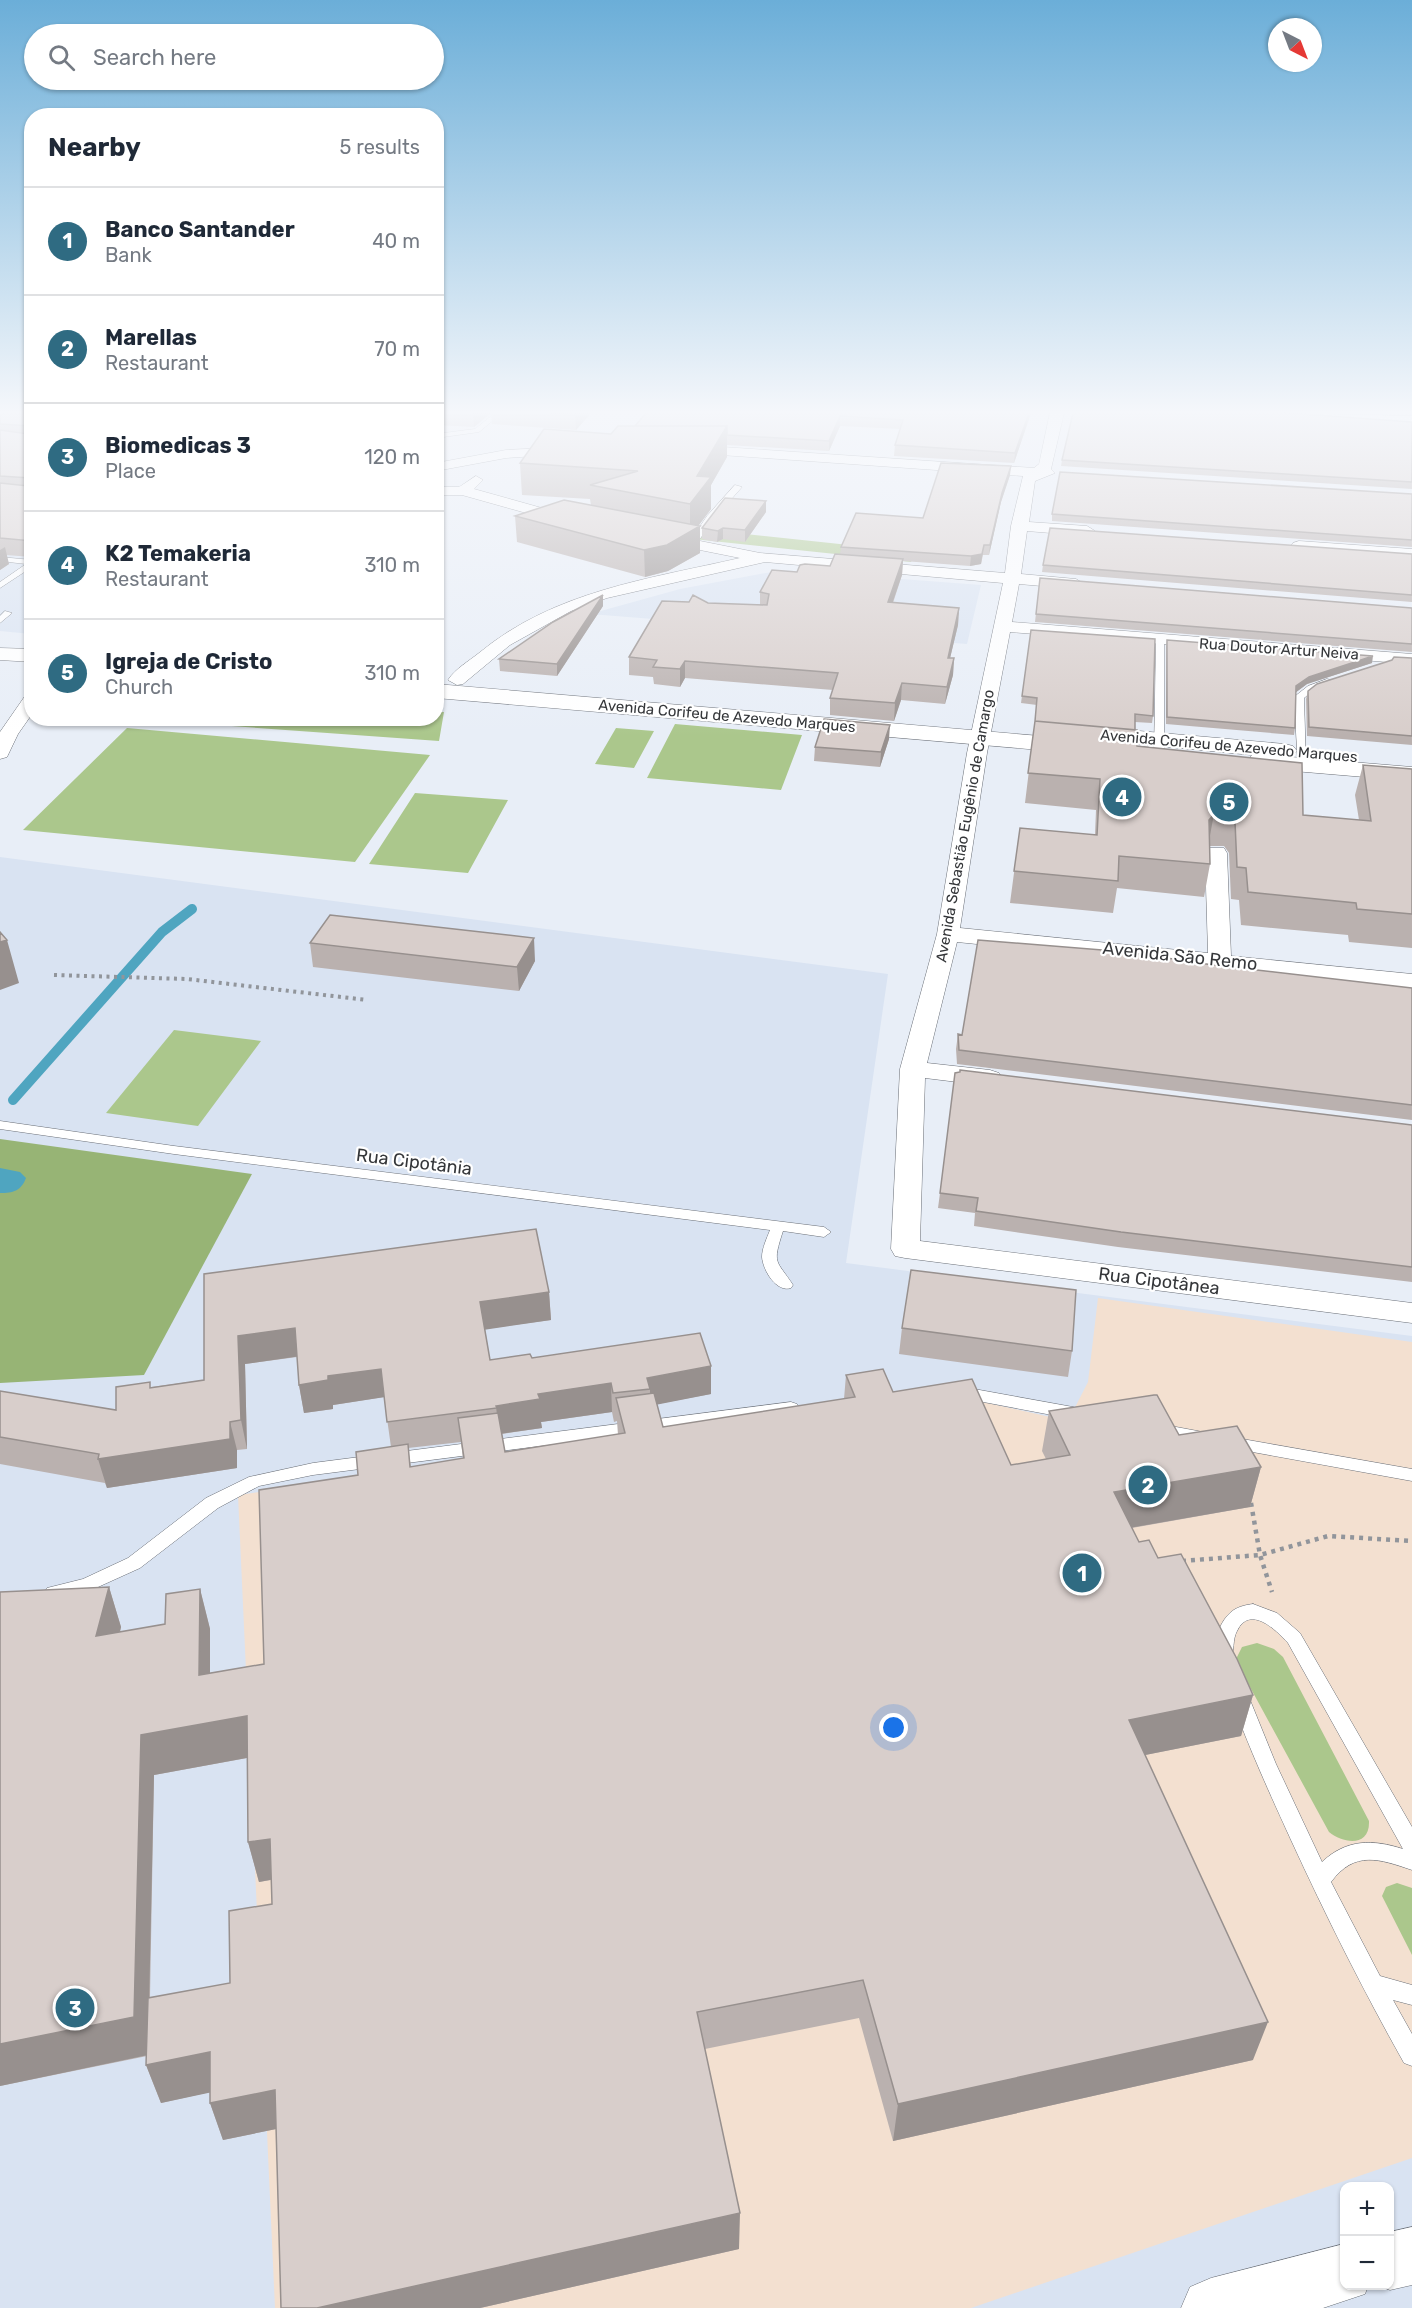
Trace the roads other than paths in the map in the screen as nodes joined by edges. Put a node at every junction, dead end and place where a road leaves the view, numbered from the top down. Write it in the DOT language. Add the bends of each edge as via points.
graph roads {
  1 [pos="576,521"];
  2 [pos="708,521"];
  3 [pos="1020,521"];
  4 [pos="581,522"];
  5 [pos="1019,526"];
  6 [pos="1103,532"];
  7 [pos="647,535"];
  8 [pos="692,544"];
  9 [pos="1281,544"];
  10 [pos="1412,554"];
  11 [pos="765,557"];
  12 [pos="0,559"];
  13 [pos="24,561"];
  14 [pos="24,568"];
  15 [pos="1012,579"];
  16 [pos="1089,585"];
  17 [pos="0,586"];
  18 [pos="8,613"];
  19 [pos="0,620"];
  20 [pos="1003,626"];
  21 [pos="1160,639"];
  22 [pos="0,642"];
  23 [pos="24,644"];
  24 [pos="0,654"];
  25 [pos="24,656"];
  26 [pos="1412,659"];
  27 [pos="1342,677"];
  28 [pos="444,680"];
  29 [pos="444,681"];
  30 [pos="444,692"];
  31 [pos="24,711"];
  32 [pos="981,731"];
  33 [pos="1159,746"];
  34 [pos="0,753"];
  35 [pos="1301,758"];
  36 [pos="1412,761"];
  37 [pos="1412,774"];
  38 [pos="1216,853"];
  39 [pos="948,934"];
  40 [pos="1220,960"];
  41 [pos="1412,981"];
  42 [pos="913,1069"];
  43 [pos="1019,1082"];
  44 [pos="0,1125"];
  45 [pos="778,1226"];
  46 [pos="824,1232"];
  47 [pos="905,1249"];
  48 [pos="786,1285"];
  49 [pos="1412,1313"];
  50 [pos="952,1391"];
  51 [pos="802,1406"];
  52 [pos="1094,1417"];
  53 [pos="1141,1426"];
  54 [pos="1412,1474"];
  55 [pos="38,1597"];
  56 [pos="1412,1846"];
  57 [pos="1412,1861"];
  58 [pos="1320,1881"];
  59 [pos="1371,1984"];
  60 [pos="1412,1995"];
  61 [pos="1412,2055"];
  62 [pos="1412,2256"];
  63 [pos="1394,2260"];
  64 [pos="1340,2274"];
  65 [pos="1211,2308"];
  1 -- 4 [label="street"];
  2 -- 8 [label="lane"];
  3 -- 5 [label="street, Avenida Sebastião Eugênio de Camargo"];
  5 -- 6 [label="street"];
  5 -- 15 [label="street, Avenida Sebastião Eugênio de Camargo"];
  7 -- 8 [label="street"];
  8 -- 11 [label="street"];
  9 -- 10 [label="street"];
  11 -- 15 [label="street"];
  11 -- 28 [label="street" via="602,594 565,607"];
  12 -- 13 [label="lane"];
  14 -- 17 [label="lane"];
  15 -- 16 [label="street"];
  15 -- 20 [label="street, Avenida Sebastião Eugênio de Camargo"];
  18 -- 19 [label="lane"];
  20 -- 21 [label="street, Rua Doutor Artur Neiva"];
  20 -- 32 [label="street, Avenida Sebastião Eugênio de Camargo"];
  21 -- 26 [label="street, Rua Doutor Artur Neiva" via="1381,662"];
  21 -- 33 [label="lane"];
  22 -- 23 [label="main road"];
  24 -- 25 [label="main road"];
  27 -- 35 [label="lane" via="1311,688 1299,697"];
  29 -- 32 [label="main road, Avenida Corifeu de Azevedo Marques"];
  30 -- 32 [label="main road, Avenida Corifeu de Azevedo Marques"];
  31 -- 34 [label="street"];
  32 -- 33 [label="main road, Avenida Corifeu de Azevedo Marques"];
  32 -- 39 [label="street, Avenida Sebastião Eugênio de Camargo"];
  33 -- 35 [label="main road, Avenida Corifeu de Azevedo Marques"];
  35 -- 36 [label="main road, Avenida Corifeu de Azevedo Marques"];
  35 -- 37 [label="main road, Avenida Corifeu de Azevedo Marques"];
  38 -- 40 [label="street"];
  39 -- 40 [label="street, Avenida São Remo"];
  39 -- 42 [label="street, Avenida Sebastião Eugênio de Camargo"];
  40 -- 41 [label="street, Avenida São Remo"];
  42 -- 43 [label="street"];
  42 -- 47 [label="street, Avenida Sebastião Eugênio de Camargo"];
  44 -- 45 [label="lane, Rua Cipotânia"];
  45 -- 46 [label="lane, Rua Cipotânia"];
  45 -- 48 [label="lane" via="768,1263"];
  47 -- 49 [label="street, Rua Cipotânea"];
  50 -- 52 [label="lane"];
  51 -- 55 [label="lane" via="312,1469 255,1481 212,1503 134,1563 87,1585"];
  53 -- 54 [label="lane"];
  56 -- 58 [label="lane" via="1294,1638 1280,1621 1252,1610 1234,1620 1223,1652 1254,1737"];
  57 -- 58 [label="lane" via="1381,1851 1359,1850 1344,1854 1330,1865"];
  58 -- 59 [label="lane"];
  59 -- 60 [label="lane"];
  59 -- 61 [label="lane"];
  62 -- 63 [label="main road"];
  64 -- 65 [label="main road"];
}
